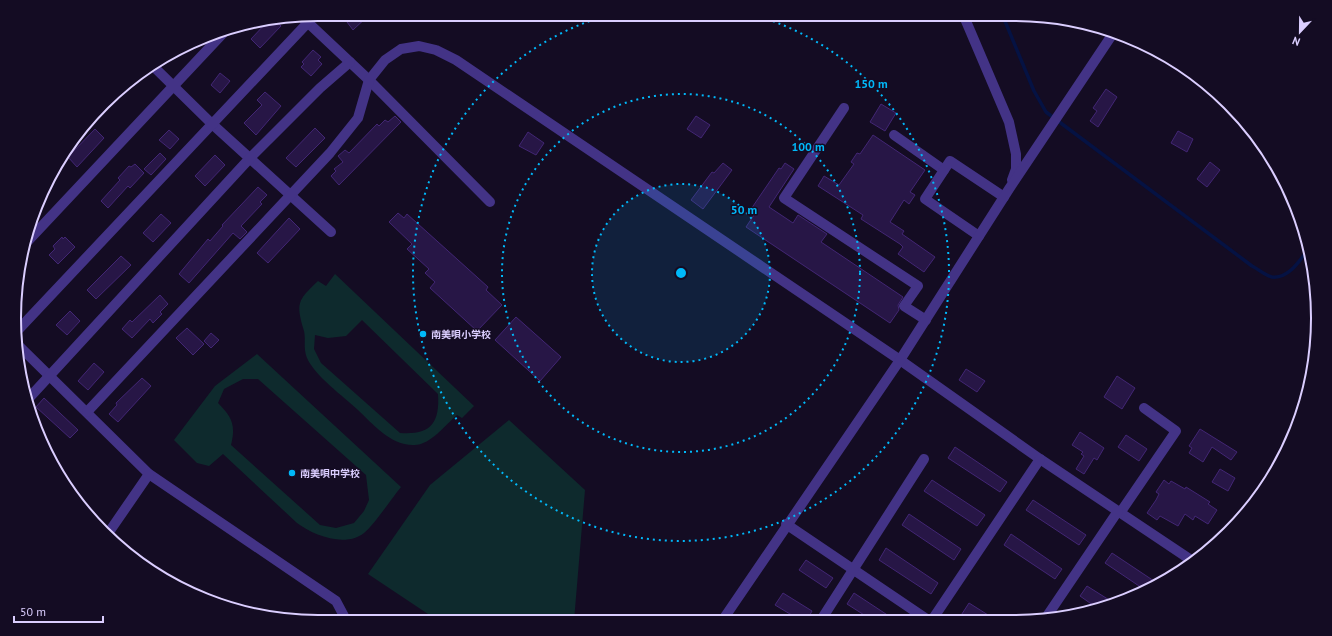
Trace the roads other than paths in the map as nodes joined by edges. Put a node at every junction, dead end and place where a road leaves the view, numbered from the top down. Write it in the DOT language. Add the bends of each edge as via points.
graph roads {
  1 [pos="311,21"];
  2 [pos="966,21"];
  3 [pos="305,22"];
  4 [pos="1110,37"];
  5 [pos="218,39"];
  6 [pos="350,62"];
  7 [pos="156,69"];
  8 [pos="369,80"];
  9 [pos="173,86"];
  10 [pos="844,108"];
  11 [pos="211,123"];
  12 [pos="894,135"];
  13 [pos="250,158"];
  14 [pos="944,170"];
  15 [pos="1007,193"];
  16 [pos="291,195"];
  17 [pos="490,202"];
  18 [pos="331,232"];
  19 [pos="33,236"];
  20 [pos="979,236"];
  21 [pos="926,320"];
  22 [pos="21,326"];
  23 [pos="23,350"];
  24 [pos="900,360"];
  25 [pos="49,375"];
  26 [pos="31,396"];
  27 [pos="1144,408"];
  28 [pos="87,412"];
  29 [pos="924,459"];
  30 [pos="1040,459"];
  31 [pos="149,474"];
  32 [pos="1119,512"];
  33 [pos="786,524"];
  34 [pos="110,530"];
  35 [pos="1189,558"];
  36 [pos="854,570"];
  37 [pos="1050,612"];
  38 [pos="343,615"];
  39 [pos="726,615"];
  40 [pos="824,615"];
  41 [pos="921,615"];
  42 [pos="935,615"];
  1 -- 6 [label="street"];
  2 -- 15 [label="street" via="1009,122 1016,154 1016,169"];
  3 -- 11 [label="street"];
  4 -- 15 [label="street"];
  5 -- 9 [label="street"];
  6 -- 8 [label="street"];
  6 -- 13 [label="street" via="320,88"];
  7 -- 9 [label="street"];
  8 -- 16 [label="street" via="358,118"];
  8 -- 17 [label="street"];
  8 -- 24 [label="street" via="385,60 401,49 419,46 436,50"];
  9 -- 11 [label="street"];
  9 -- 19 [label="street"];
  10 -- 21 [label="street" via="784,198 918,286 904,306"];
  11 -- 13 [label="street"];
  11 -- 22 [label="street"];
  12 -- 14 [label="street"];
  13 -- 16 [label="street"];
  13 -- 25 [label="street"];
  14 -- 15 [label="street" via="950,161"];
  14 -- 20 [label="street" via="925,200"];
  15 -- 20 [label="street"];
  16 -- 18 [label="street"];
  16 -- 28 [label="street"];
  20 -- 21 [label="street"];
  21 -- 24 [label="street"];
  23 -- 25 [label="street"];
  24 -- 30 [label="street"];
  24 -- 33 [label="street"];
  25 -- 26 [label="street"];
  25 -- 28 [label="street"];
  27 -- 32 [label="street" via="1176,431"];
  28 -- 31 [label="street"];
  29 -- 36 [label="street"];
  30 -- 32 [label="street"];
  30 -- 42 [label="street"];
  31 -- 34 [label="street"];
  31 -- 38 [label="street" via="336,601"];
  32 -- 35 [label="street"];
  32 -- 37 [label="street"];
  33 -- 36 [label="street"];
  33 -- 39 [label="street"];
  36 -- 40 [label="street"];
  36 -- 41 [label="street"];
}
